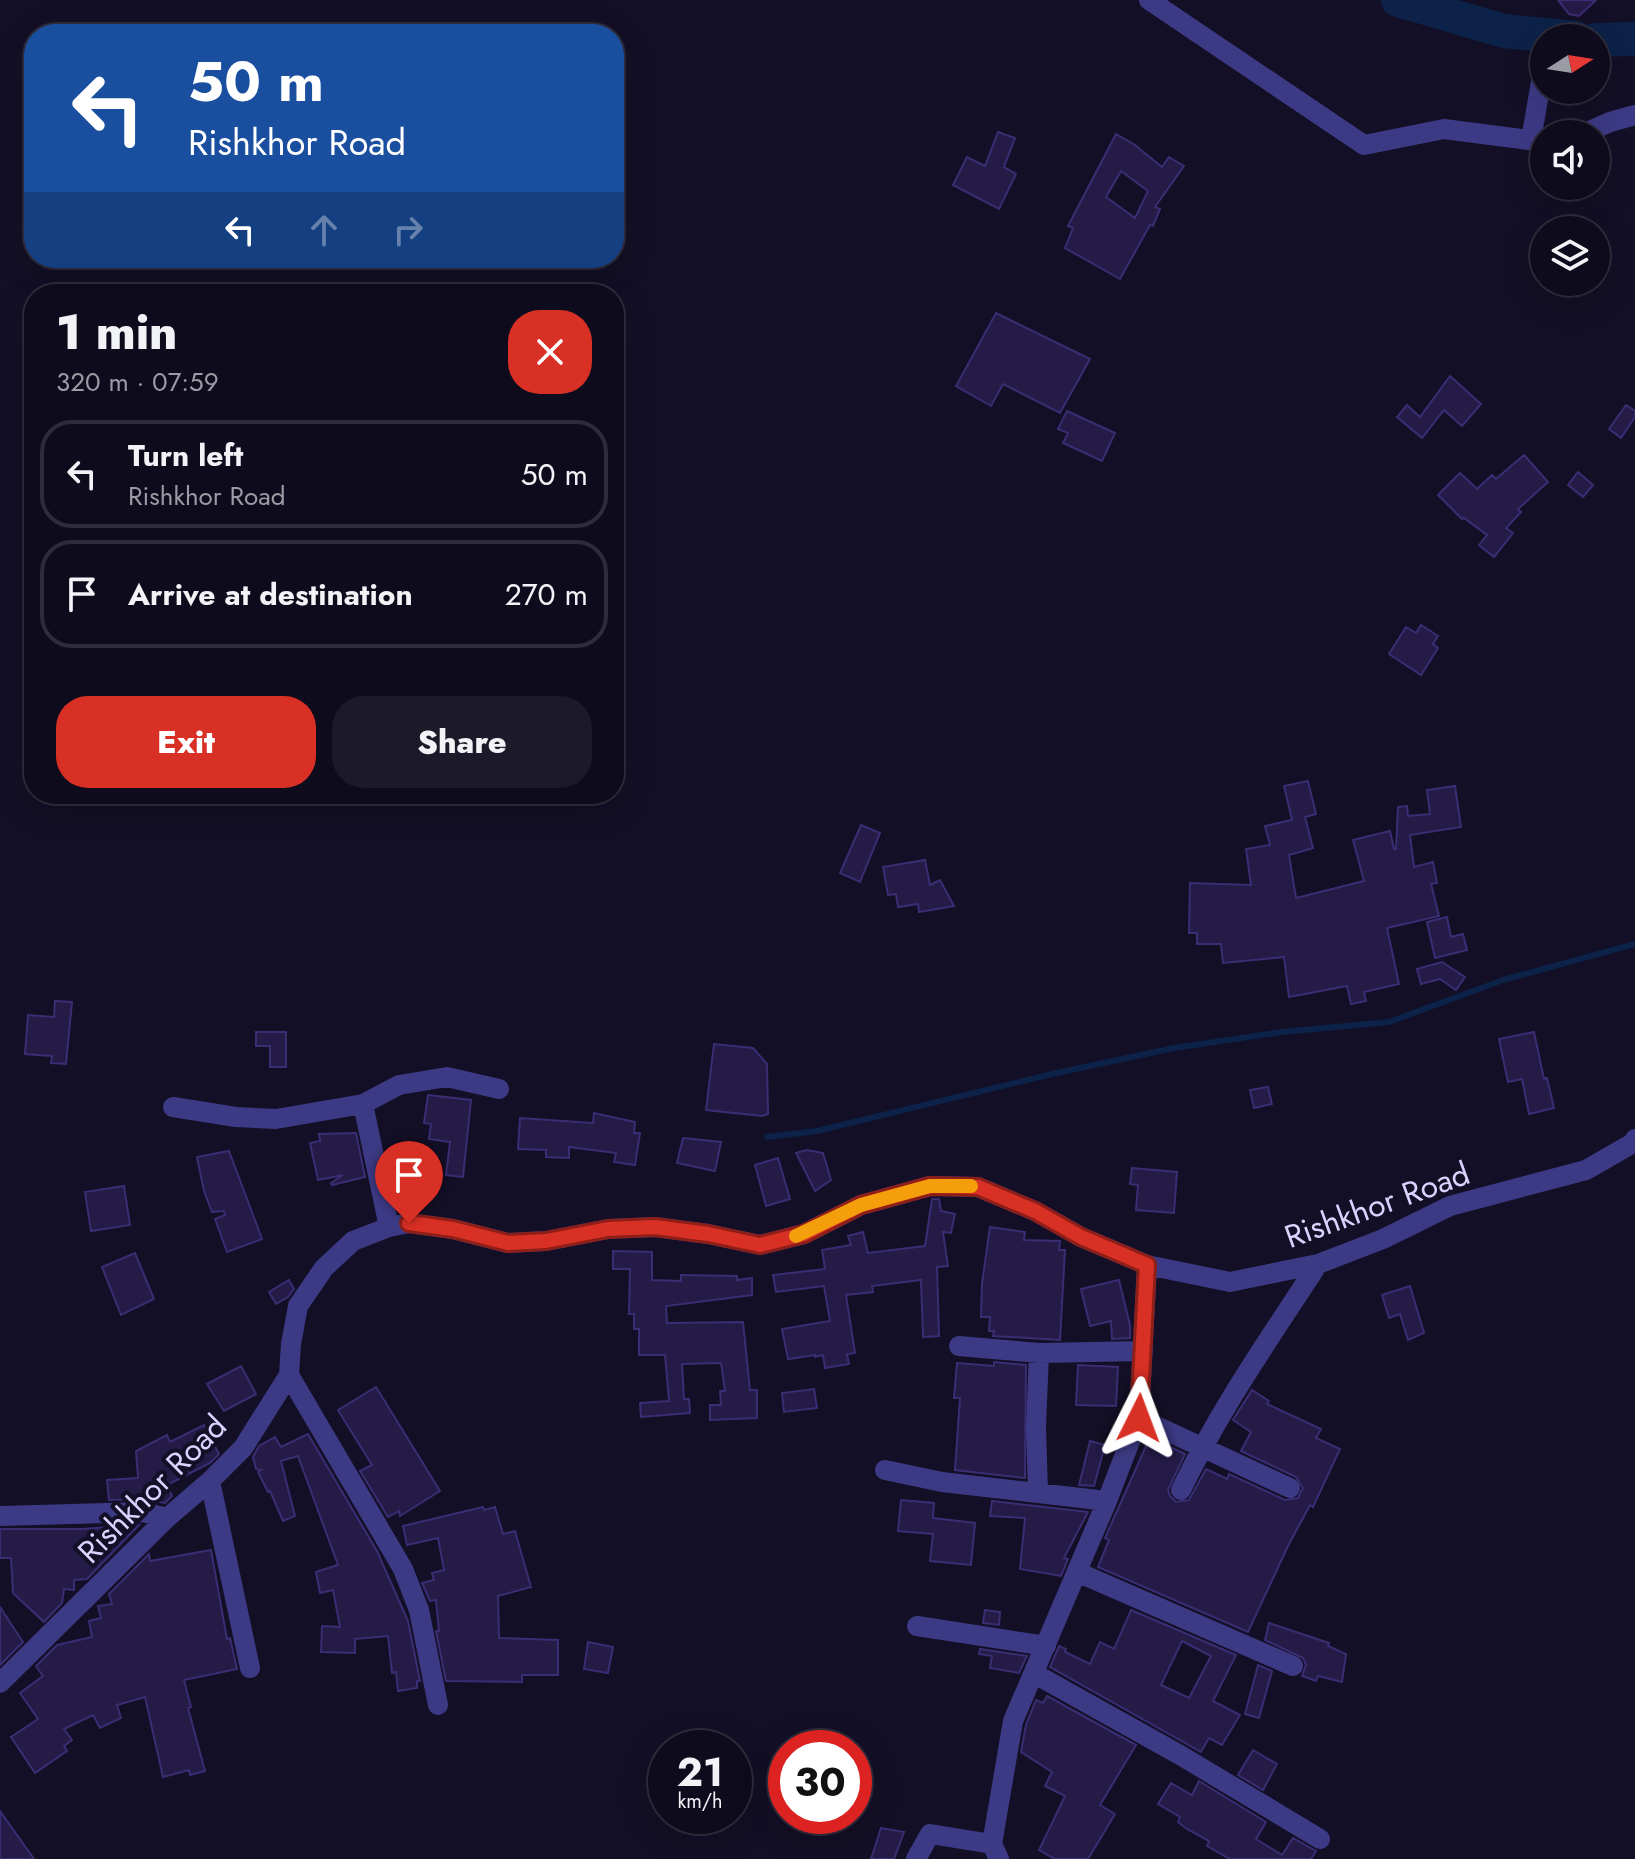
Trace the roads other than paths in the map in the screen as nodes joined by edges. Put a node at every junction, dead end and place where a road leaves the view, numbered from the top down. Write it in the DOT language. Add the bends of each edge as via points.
graph roads {
  1 [pos="1149,0"];
  2 [pos="1635,115"];
  3 [pos="1610,122"];
  4 [pos="1530,140"];
  5 [pos="499,1089"];
  6 [pos="363,1104"];
  7 [pos="173,1107"];
  8 [pos="1635,1139"];
  9 [pos="389,1227"];
  10 [pos="1318,1264"];
  11 [pos="1147,1265"];
  12 [pos="959,1346"];
  13 [pos="1143,1351"];
  14 [pos="1039,1353"];
  15 [pos="289,1375"];
  16 [pos="1139,1418"];
  17 [pos="1202,1447"];
  18 [pos="885,1470"];
  19 [pos="210,1481"];
  20 [pos="1290,1488"];
  21 [pos="1181,1490"];
  22 [pos="1038,1492"];
  23 [pos="1107,1501"];
  24 [pos="0,1516"];
  25 [pos="167,1518"];
  26 [pos="1077,1572"];
  27 [pos="917,1626"];
  28 [pos="1046,1646"];
  29 [pos="1293,1666"];
  30 [pos="250,1668"];
  31 [pos="1035,1674"];
  32 [pos="0,1683"];
  33 [pos="438,1705"];
  34 [pos="1320,1839"];
  35 [pos="996,1852"];
  36 [pos="916,1859"];
  1 -- 4 [label="street" via="1364,145 1444,129"];
  2 -- 3 [label="street"];
  5 -- 6 [label="street" via="447,1077 399,1085"];
  6 -- 7 [label="street" via="276,1119"];
  6 -- 9 [label="street"];
  8 -- 10 [label="street, Rishkhor Road" via="1586,1170 1450,1206"];
  9 -- 11 [label="street, Rishkhor Road" via="409,1223 508,1243 655,1227 760,1245 804,1234 861,1205 930,1186 978,1187"];
  9 -- 15 [label="street, Rishkhor Road" via="353,1241 324,1268 298,1306"];
  10 -- 11 [label="street, Rishkhor Road" via="1230,1282"];
  10 -- 17 [label="street"];
  11 -- 13 [label="street"];
  12 -- 14 [label="street"];
  13 -- 14 [label="street"];
  13 -- 16 [label="street"];
  14 -- 22 [label="street"];
  15 -- 19 [label="street, Rishkhor Road" via="243,1448"];
  15 -- 33 [label="street" via="403,1569 419,1610"];
  16 -- 17 [label="street"];
  16 -- 23 [label="street"];
  17 -- 20 [label="street"];
  17 -- 21 [label="street"];
  18 -- 22 [label="street"];
  19 -- 25 [label="street, Rishkhor Road"];
  19 -- 30 [label="street"];
  22 -- 23 [label="street"];
  23 -- 26 [label="street"];
  24 -- 25 [label="street" via="143,1512"];
  25 -- 32 [label="street, Rishkhor Road"];
  26 -- 28 [label="street"];
  26 -- 29 [label="street"];
  27 -- 28 [label="street"];
  28 -- 31 [label="street"];
  31 -- 34 [label="street"];
  31 -- 35 [label="street" via="1013,1721"];
  35 -- 36 [label="street" via="930,1834"];
}
